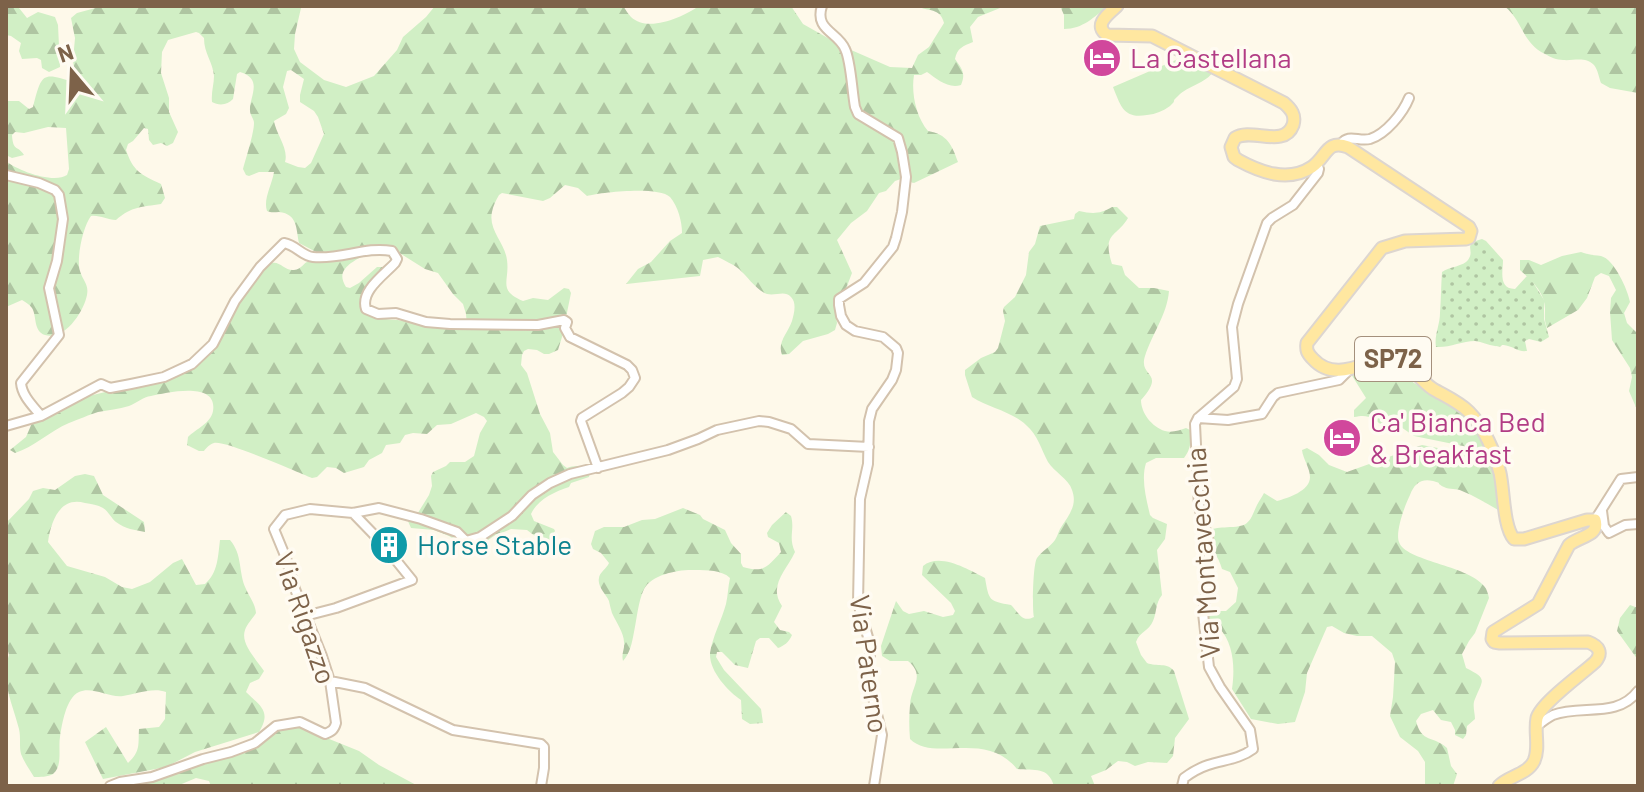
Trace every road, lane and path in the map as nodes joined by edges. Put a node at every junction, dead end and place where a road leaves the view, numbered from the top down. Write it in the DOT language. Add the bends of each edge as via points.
graph roads {
  1 [pos="822,6"];
  2 [pos="1117,6"];
  3 [pos="1409,98"];
  4 [pos="1341,144"];
  5 [pos="1316,164"];
  6 [pos="6,175"];
  7 [pos="1350,369"];
  8 [pos="41,416"];
  9 [pos="1198,418"];
  10 [pos="6,426"];
  11 [pos="869,447"];
  12 [pos="598,468"];
  13 [pos="1638,477"];
  14 [pos="353,513"];
  15 [pos="1599,515"];
  16 [pos="1638,524"];
  17 [pos="305,616"];
  18 [pos="330,681"];
  19 [pos="1638,691"];
  20 [pos="1537,726"];
  21 [pos="110,786"];
  22 [pos="541,786"];
  23 [pos="874,786"];
  24 [pos="1182,786"];
  25 [pos="1499,786"];
  1 -- 11 [label="street, Via Paterno" via="822,22 847,52 858,114 898,138 906,177 893,247 864,283 839,299 846,325 883,337 898,353 892,380 872,409"];
  2 -- 5 [label="main road" via="1103,20 1104,34 1152,36 1293,112 1293,123 1284,135 1235,138 1234,157 1275,175"];
  3 -- 4 [label="street" via="1374,138 1347,138"];
  4 -- 5 [label="main road" via="1333,145"];
  4 -- 7 [label="main road, SP72" via="1471,231 1469,238 1405,241 1378,252 1306,346 1325,368"];
  5 -- 9 [label="street, Via Montavecchia" via="1318,173 1293,205 1267,223 1232,327 1234,387"];
  6 -- 8 [label="street" via="55,190 63,219 49,288 59,335 21,383"];
  7 -- 9 [label="street" via="1339,380 1278,393 1262,414 1253,417"];
  7 -- 15 [label="main road, SP72" via="1401,360 1469,412 1496,461 1514,539"];
  8 -- 10 [label="street"];
  8 -- 12 [label="street" via="101,384 110,388 164,377 192,364 213,344 235,301 284,243 311,257 392,251 397,259 367,292 366,309 450,324 538,325 564,320 570,337 632,370 635,378 629,387 582,418"];
  9 -- 24 [label="street, Via Montavecchia" via="1199,507 1209,552 1203,613 1209,667 1250,730 1253,749 1195,770"];
  11 -- 12 [label="street, Via Rigazzo" via="808,444 791,429 759,421"];
  11 -- 23 [label="street, Via Paterno" via="860,499 858,603 870,644 867,673 882,728"];
  12 -- 14 [label="street, Via Rigazzo" via="550,483 512,516 466,541 457,532 382,508"];
  13 -- 15 [label="street" via="1621,479"];
  14 -- 17 [label="street, Via Rigazzo" via="310,509 285,515 274,529"];
  14 -- 17 [label="street" via="412,580"];
  15 -- 16 [label="street" via="1609,533"];
  15 -- 20 [label="main road" via="1595,530 1569,545 1538,604 1493,632 1494,642 1588,642 1599,650 1599,658 1542,708"];
  17 -- 18 [label="street, Via Rigazzo"];
  18 -- 21 [label="street, Via Rigazzo" via="336,723 332,731 325,734 300,722 276,726 255,743 231,752"];
  18 -- 22 [label="street" via="365,688 453,730 541,744"];
  19 -- 20 [label="street" via="1613,707 1556,714"];
  20 -- 25 [label="main road" via="1535,760"];
}
